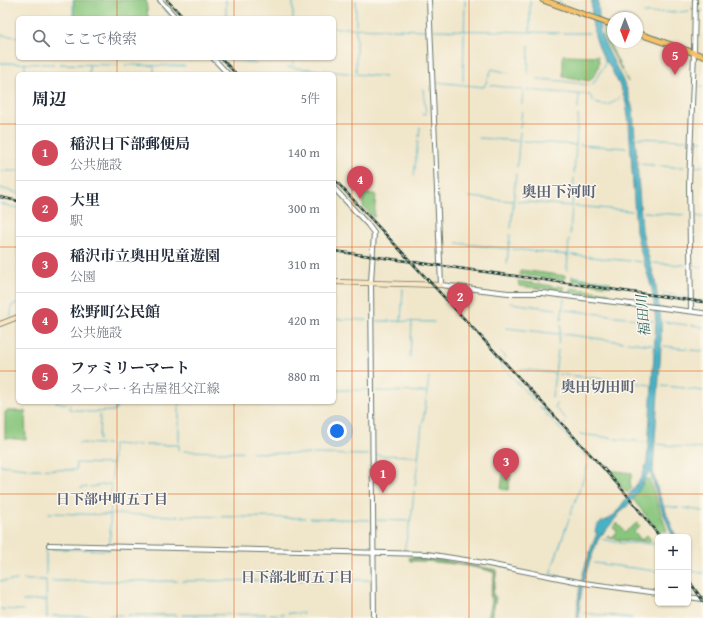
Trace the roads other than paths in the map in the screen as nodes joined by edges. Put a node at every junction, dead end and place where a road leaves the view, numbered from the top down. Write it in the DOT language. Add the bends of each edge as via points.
graph roads {
  1 [pos="160,0"];
  2 [pos="430,0"];
  3 [pos="543,0"];
  4 [pos="695,0"];
  5 [pos="174,16"];
  6 [pos="607,23"];
  7 [pos="643,35"];
  8 [pos="694,53"];
  9 [pos="703,56"];
  10 [pos="215,60"];
  11 [pos="226,72"];
  12 [pos="336,190"];
  13 [pos="336,282"];
  14 [pos="371,282"];
  15 [pos="441,286"];
  16 [pos="690,311"];
  17 [pos="703,313"];
  18 [pos="16,318"];
  19 [pos="0,324"];
  20 [pos="49,545"];
  21 [pos="373,552"];
  22 [pos="655,593"];
  23 [pos="691,597"];
  24 [pos="703,599"];
  25 [pos="374,618"];
  1 -- 5 [label="street"];
  2 -- 15 [label="street"];
  3 -- 6 [label="main road"];
  4 -- 8 [label="street"];
  7 -- 8 [label="main road"];
  8 -- 9 [label="main road"];
  8 -- 16 [label="street" via="689,185"];
  10 -- 11 [label="street"];
  12 -- 14 [label="street" via="374,233"];
  13 -- 14 [label="main road"];
  14 -- 15 [label="main road"];
  14 -- 21 [label="street"];
  15 -- 16 [label="street" via="558,295"];
  16 -- 17 [label="street"];
  18 -- 19 [label="main road"];
  20 -- 21 [label="street"];
  21 -- 22 [label="street" via="456,558 578,582"];
  21 -- 25 [label="street"];
  23 -- 24 [label="street"];
}
